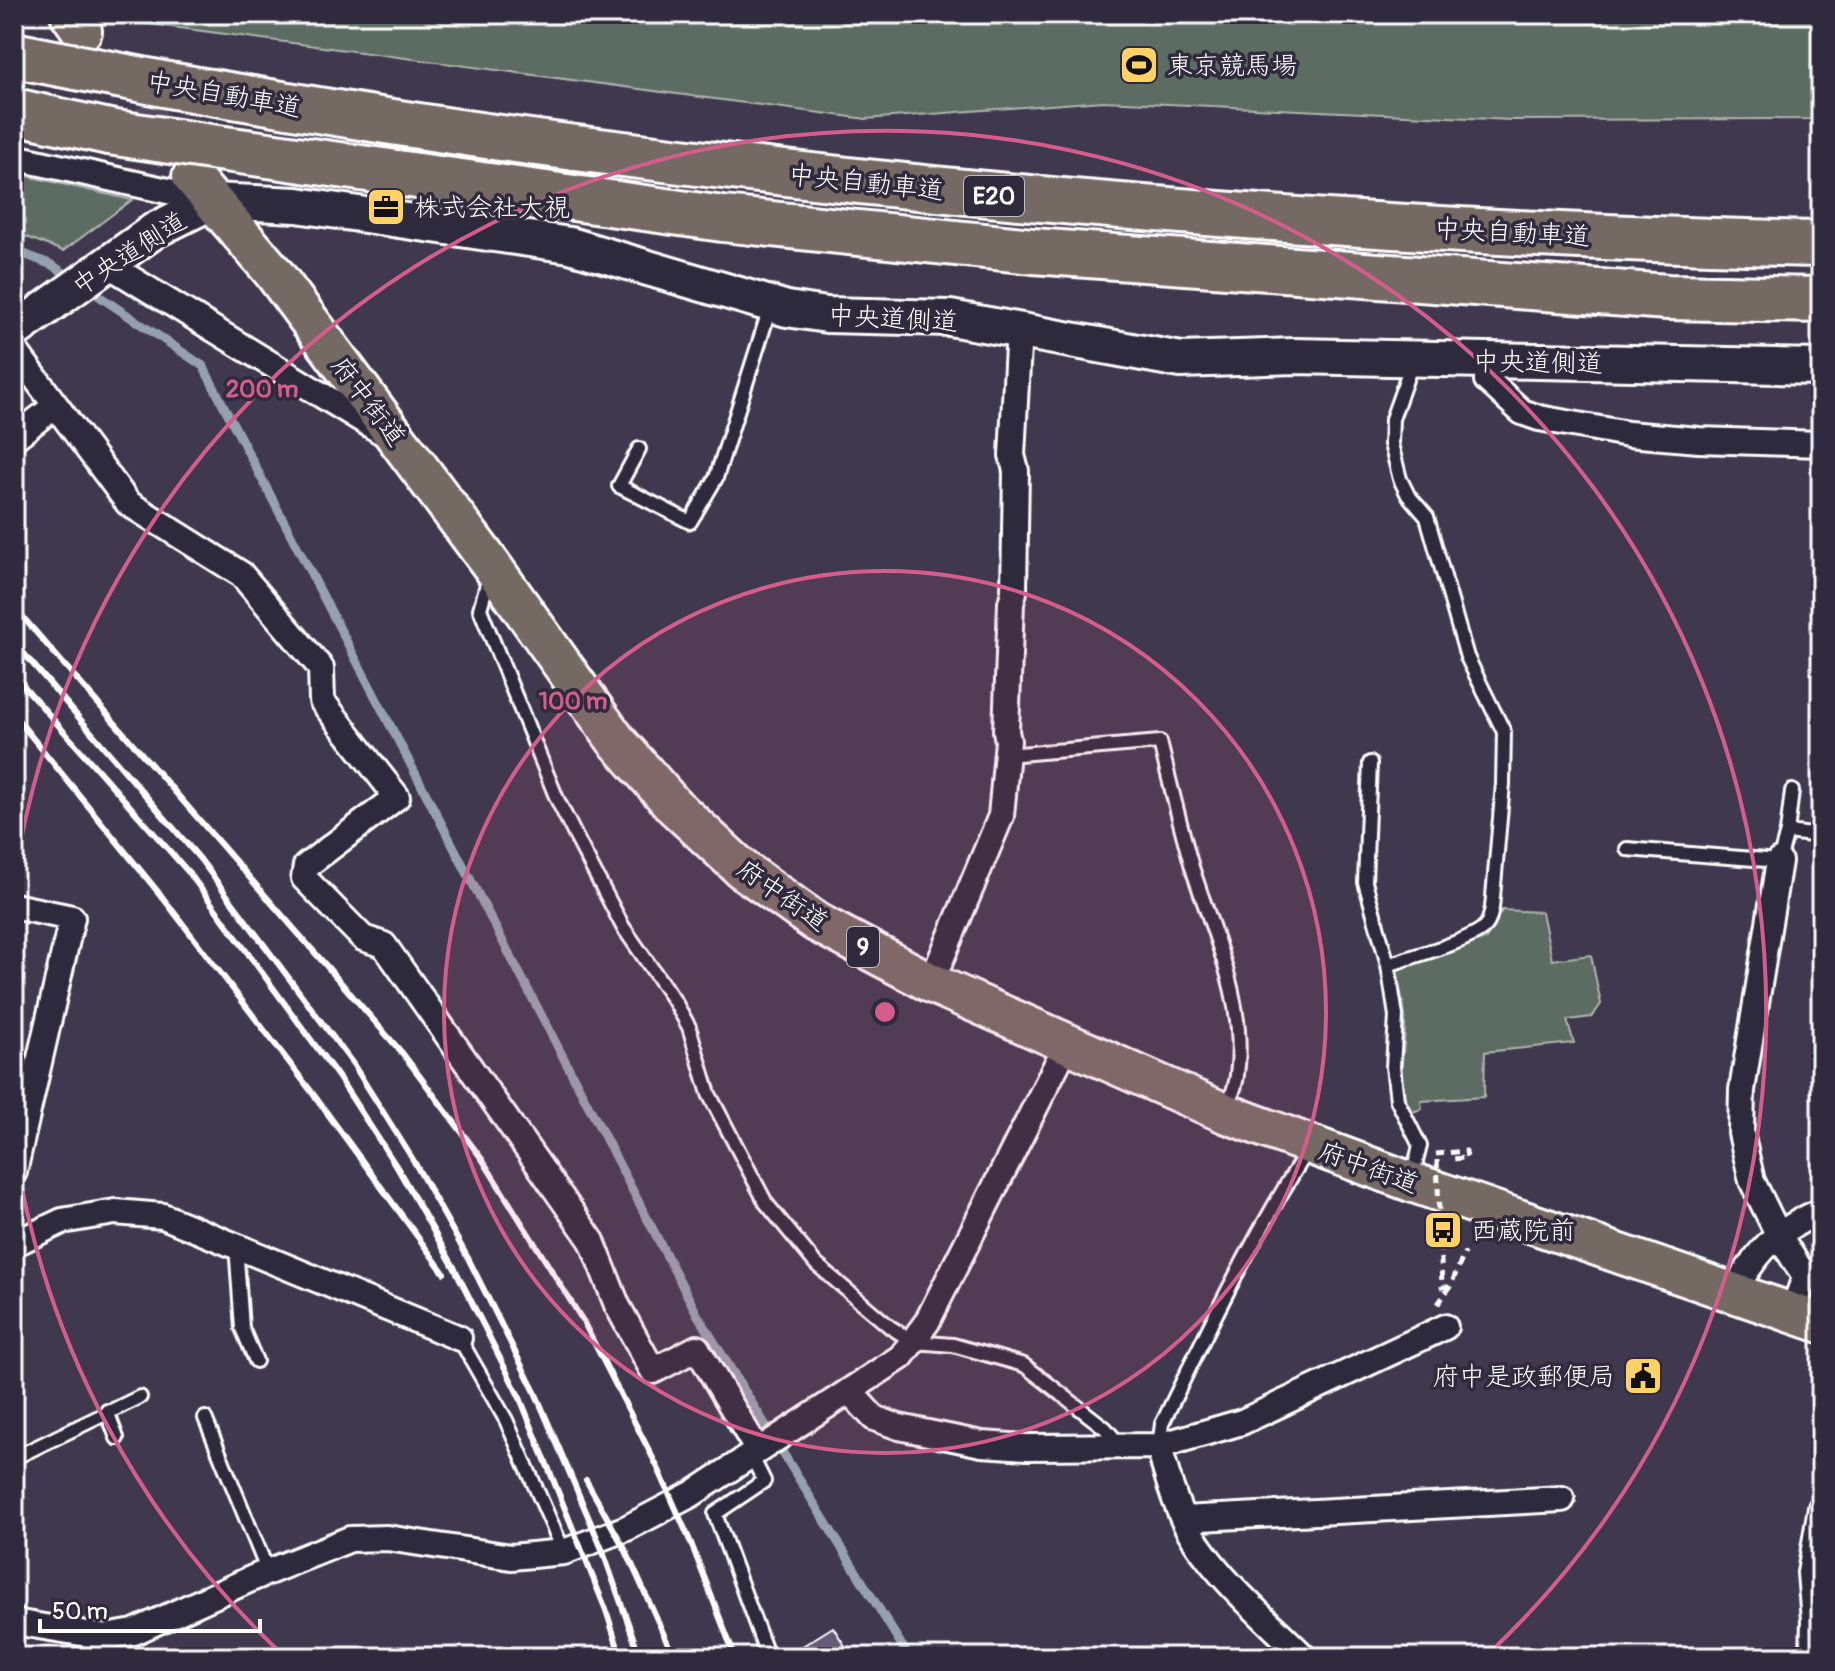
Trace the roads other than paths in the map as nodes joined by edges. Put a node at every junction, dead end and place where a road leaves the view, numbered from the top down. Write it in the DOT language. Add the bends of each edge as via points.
graph roads {
  1 [pos="14,55"];
  2 [pos="14,111"];
  3 [pos="14,157"];
  4 [pos="202,189"];
  5 [pos="1821,244"];
  6 [pos="107,264"];
  7 [pos="1821,300"];
  8 [pos="771,305"];
  9 [pos="1019,329"];
  10 [pos="14,331"];
  11 [pos="14,349"];
  12 [pos="1413,360"];
  13 [pos="1489,361"];
  14 [pos="1821,367"];
  15 [pos="55,406"];
  16 [pos="14,438"];
  17 [pos="401,443"];
  18 [pos="1821,444"];
  19 [pos="639,449"];
  20 [pos="492,566"];
  21 [pos="1007,755"];
  22 [pos="1370,763"];
  23 [pos="1792,791"];
  24 [pos="1787,832"];
  25 [pos="1821,836"];
  26 [pos="1627,849"];
  27 [pos="1779,861"];
  28 [pos="14,906"];
  29 [pos="1388,965"];
  30 [pos="931,983"];
  31 [pos="1067,1044"];
  32 [pos="1225,1113"];
  33 [pos="1310,1146"];
  34 [pos="1423,1168"];
  35 [pos="14,1172"];
  36 [pos="1821,1211"];
  37 [pos="1778,1234"];
  38 [pos="14,1244"];
  39 [pos="236,1245"];
  40 [pos="1733,1293"];
  41 [pos="1807,1318"];
  42 [pos="1445,1327"];
  43 [pos="459,1338"];
  44 [pos="914,1342"];
  45 [pos="256,1361"];
  46 [pos="850,1392"];
  47 [pos="140,1397"];
  48 [pos="107,1411"];
  49 [pos="205,1418"];
  50 [pos="117,1438"];
  51 [pos="1120,1446"];
  52 [pos="1159,1446"];
  53 [pos="764,1447"];
  54 [pos="14,1458"];
  55 [pos="1562,1499"];
  56 [pos="1821,1508"];
  57 [pos="1183,1519"];
  58 [pos="564,1552"];
  59 [pos="268,1572"];
  60 [pos="14,1622"];
  61 [pos="100,1647"];
  62 [pos="768,1657"];
  63 [pos="1304,1657"];
  64 [pos="1813,1657"];
  1 -- 5 [label="highway, 中央自動車道 / E20, bridge" via="414,126 1007,197 1343,223"];
  2 -- 7 [label="highway, 中央自動車道 / E20, bridge" via="109,132 407,177 847,232 1341,275 1668,297"];
  3 -- 4 [label="street"];
  4 -- 6 [label="street, 中央道側道"];
  4 -- 8 [label="street, 中央道側道" via="570,245"];
  4 -- 17 [label="main road, 府中街道 / 9" via="273,272"];
  6 -- 10 [label="street, 中央道側道"];
  6 -- 17 [label="street"];
  8 -- 9 [label="street, 中央道側道" via="827,315 950,318"];
  8 -- 19 [label="lane" via="716,478 690,522 619,486"];
  9 -- 12 [label="street, 中央道側道" via="1181,360"];
  9 -- 21 [label="street"];
  11 -- 15 [label="street"];
  12 -- 13 [label="street, 中央道側道"];
  12 -- 29 [label="lane" via="1392,419 1391,444 1400,479 1427,517 1467,657 1504,732 1505,758 1489,922 1466,937"];
  13 -- 14 [label="street, 中央道側道"];
  13 -- 18 [label="street" via="1487,380 1522,412 1539,418 1628,434"];
  15 -- 16 [label="street"];
  15 -- 53 [label="street" via="128,503 241,574 321,668 322,701 397,797 306,866 304,878 363,938 384,945 592,1241 617,1305 653,1371 697,1348"];
  17 -- 20 [label="main road, 府中街道 / 9"];
  20 -- 30 [label="main road, 府中街道 / 9" via="615,739 674,806 742,869 816,922"];
  20 -- 44 [label="lane" via="480,609 557,799 623,927 689,1027 709,1094 766,1203 816,1264"];
  21 -- 30 [label="street" via="1001,816"];
  21 -- 32 [label="lane" via="1160,742 1236,1009 1237,1077"];
  22 -- 29 [label="lane" via="1365,882"];
  23 -- 24 [label="lane"];
  24 -- 25 [label="lane"];
  24 -- 27 [label="lane"];
  26 -- 27 [label="lane"];
  27 -- 37 [label="street" via="1742,1090 1741,1133 1752,1181"];
  28 -- 35 [label="street" via="72,918"];
  29 -- 34 [label="lane" via="1396,1016 1397,1100 1420,1146"];
  30 -- 31 [label="main road, 府中街道 / 9"];
  31 -- 32 [label="main road, 府中街道 / 9"];
  31 -- 44 [label="street"];
  32 -- 33 [label="main road, 府中街道 / 9"];
  33 -- 34 [label="main road, 府中街道 / 9"];
  33 -- 52 [label="lane" via="1226,1292 1162,1424"];
  34 -- 40 [label="main road, 府中街道 / 9"];
  36 -- 37 [label="street"];
  37 -- 40 [label="street" via="1752,1260"];
  37 -- 41 [label="street" via="1805,1277"];
  38 -- 39 [label="street" via="62,1221 115,1212 163,1216"];
  39 -- 43 [label="street"];
  39 -- 45 [label="lane" via="242,1328"];
  40 -- 41 [label="main road, 府中街道 / 9"];
  42 -- 52 [label="street" via="1242,1422"];
  43 -- 58 [label="lane" via="506,1420"];
  44 -- 46 [label="street"];
  44 -- 51 [label="lane" via="953,1345 1024,1365 1105,1428"];
  46 -- 51 [label="street" via="874,1418 947,1437 1027,1447"];
  46 -- 53 [label="street"];
  47 -- 48 [label="lane"];
  48 -- 50 [label="lane"];
  48 -- 54 [label="lane"];
  49 -- 59 [label="lane"];
  51 -- 52 [label="street"];
  52 -- 57 [label="street"];
  53 -- 58 [label="street" via="659,1512"];
  53 -- 62 [label="lane" via="764,1481 715,1514"];
  55 -- 57 [label="street"];
  56 -- 64 [label="street" via="1810,1573"];
  57 -- 63 [label="street" via="1218,1572"];
  58 -- 59 [label="street" via="511,1557 387,1538 350,1539"];
  59 -- 61 [label="street"];
  60 -- 61 [label="street"];
}
